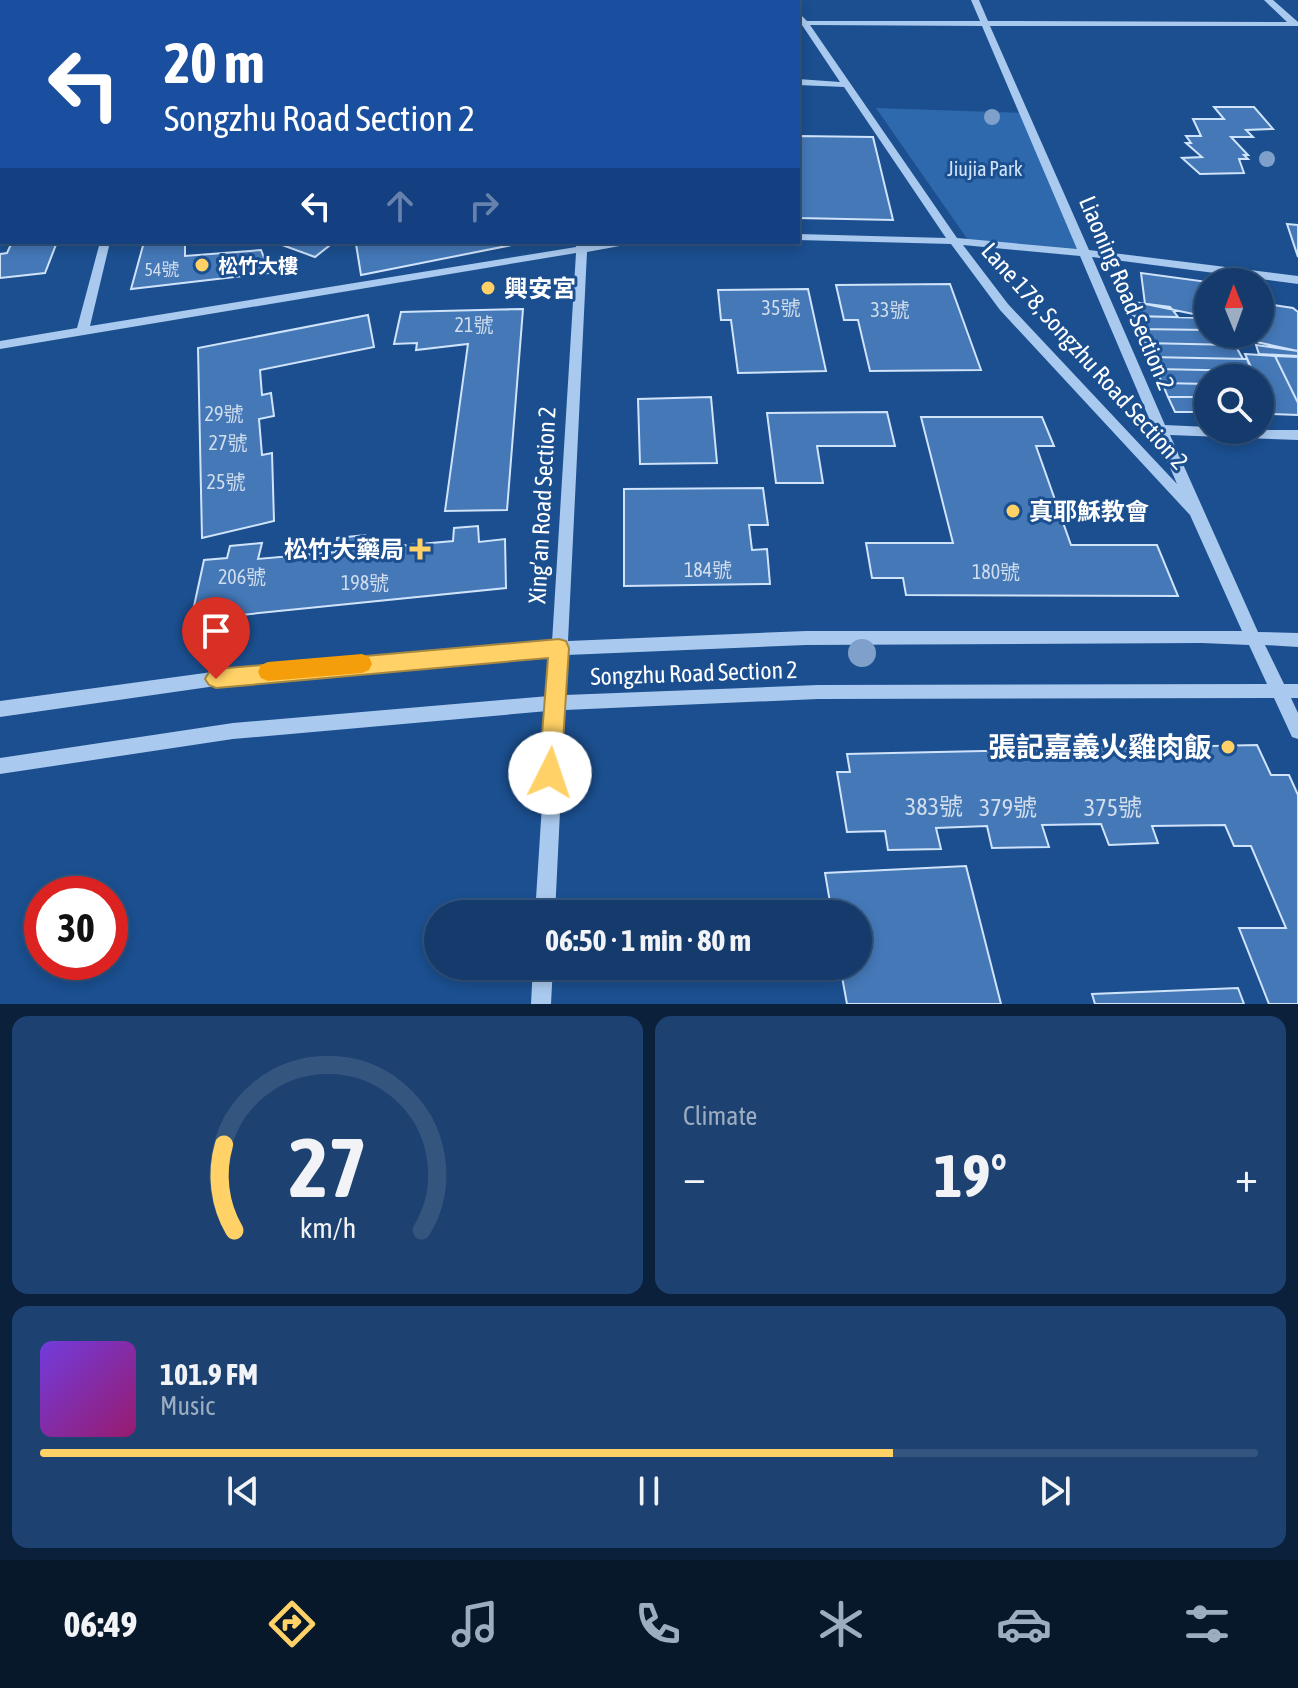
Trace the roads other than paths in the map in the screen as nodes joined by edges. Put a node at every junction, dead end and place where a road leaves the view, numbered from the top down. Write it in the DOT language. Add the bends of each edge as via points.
graph roads {
  1 [pos="975,0"];
  2 [pos="1268,0"];
  3 [pos="800,20"];
  4 [pos="985,24"];
  5 [pos="1296,24"];
  6 [pos="800,82"];
  7 [pos="847,85"];
  8 [pos="800,237"];
  9 [pos="954,241"];
  10 [pos="104,244"];
  11 [pos="604,244"];
  12 [pos="582,246"];
  13 [pos="1085,253"];
  14 [pos="1298,280"];
  15 [pos="83,329"];
  16 [pos="0,345"];
  17 [pos="1162,430"];
  18 [pos="1298,435"];
  19 [pos="1200,518"];
  20 [pos="1254,637"];
  21 [pos="1298,640"];
  22 [pos="559,648"];
  23 [pos="1278,690"];
  24 [pos="1298,691"];
  25 [pos="555,703"];
  26 [pos="0,709"];
  27 [pos="1298,731"];
  28 [pos="0,766"];
  29 [pos="546,900"];
  30 [pos="542,980"];
  31 [pos="541,1004"];
  1 -- 4 [label="street, Liaoning Road Section 2"];
  2 -- 5 [label="street"];
  3 -- 4 [label="street"];
  3 -- 7 [label="street, Lane 178, Songzhu Road Section 2"];
  4 -- 5 [label="street"];
  4 -- 13 [label="street, Liaoning Road Section 2"];
  6 -- 7 [label="street"];
  7 -- 9 [label="street, Lane 178, Songzhu Road Section 2"];
  8 -- 9 [label="street"];
  9 -- 13 [label="street"];
  9 -- 19 [label="street, Lane 178, Songzhu Road Section 2" via="1004,307"];
  10 -- 15 [label="street"];
  11 -- 12 [label="street"];
  12 -- 15 [label="street"];
  12 -- 22 [label="street, Xing’an Road Section 2"];
  13 -- 14 [label="street"];
  13 -- 17 [label="street, Liaoning Road Section 2"];
  15 -- 16 [label="street"];
  17 -- 18 [label="street"];
  17 -- 19 [label="street, Liaoning Road Section 2"];
  19 -- 20 [label="street, Liaoning Road Section 2"];
  20 -- 21 [label="street, Songzhu Road Section 2"];
  20 -- 22 [label="street, Songzhu Road Section 2" via="806,638"];
  20 -- 23 [label="street, Liaoning Road Section 2"];
  22 -- 25 [label="street, Xing’an Road Section 2"];
  22 -- 26 [label="street, Songzhu Road Section 2" via="271,671"];
  23 -- 24 [label="street, Songzhu Road Section 2"];
  23 -- 25 [label="street, Songzhu Road Section 2" via="818,692"];
  23 -- 27 [label="street, Liaoning Road Section 2"];
  25 -- 28 [label="street, Songzhu Road Section 2" via="233,731"];
  25 -- 29 [label="street, Xing’an Road Section 2"];
  30 -- 31 [label="street"];
}
